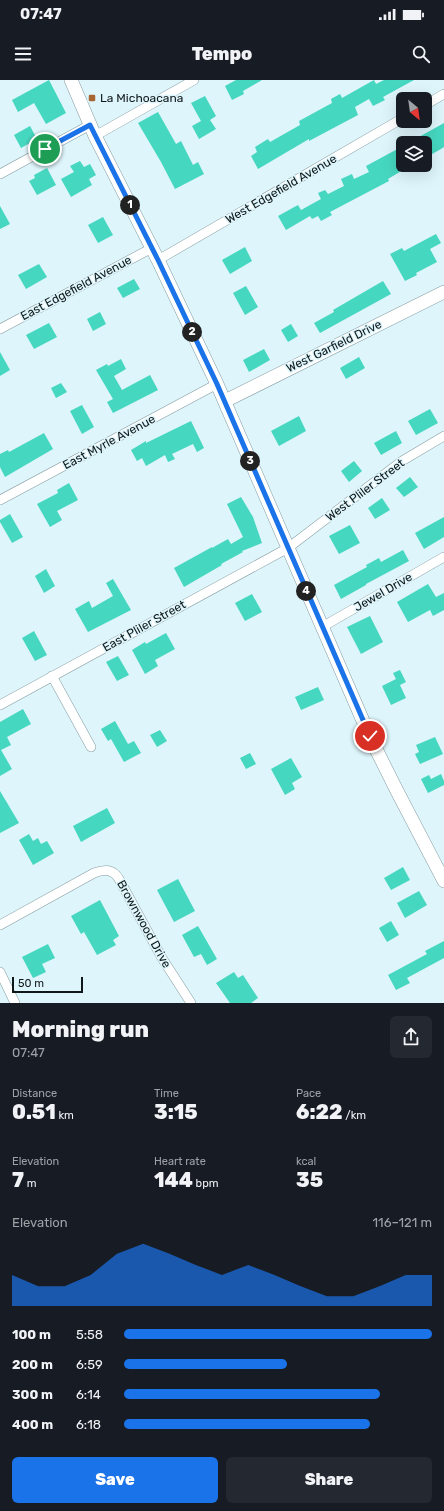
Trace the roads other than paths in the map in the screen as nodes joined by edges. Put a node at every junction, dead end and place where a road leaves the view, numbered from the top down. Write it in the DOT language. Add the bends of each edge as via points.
graph roads {
  1 [pos="71,80"];
  2 [pos="194,80"];
  3 [pos="444,94"];
  4 [pos="432,101"];
  5 [pos="396,122"];
  6 [pos="93,130"];
  7 [pos="0,174"];
  8 [pos="152,248"];
  9 [pos="158,260"];
  10 [pos="444,292"];
  11 [pos="0,329"];
  12 [pos="217,384"];
  13 [pos="225,401"];
  14 [pos="444,436"];
  15 [pos="0,500"];
  16 [pos="288,548"];
  17 [pos="444,557"];
  18 [pos="322,626"];
  19 [pos="52,676"];
  20 [pos="0,704"];
  21 [pos="91,747"];
  22 [pos="444,881"];
  23 [pos="0,925"];
  24 [pos="0,972"];
  25 [pos="15,1003"];
  26 [pos="191,1003"];
  1 -- 6 [label="street"];
  2 -- 6 [label="street"];
  3 -- 4 [label="street"];
  5 -- 9 [label="street, West Edgefield Avenue"];
  6 -- 7 [label="street"];
  6 -- 8 [label="street"];
  8 -- 9 [label="street"];
  8 -- 11 [label="street, East Edgefield Avenue"];
  9 -- 12 [label="street"];
  10 -- 13 [label="street, West Garfield Drive"];
  12 -- 13 [label="street"];
  12 -- 15 [label="street, East Myrle Avenue"];
  13 -- 16 [label="street"];
  14 -- 16 [label="street, West Pliler Street" via="402,461"];
  16 -- 18 [label="street"];
  16 -- 19 [label="street, East Pliler Street"];
  17 -- 18 [label="street, Jewel Drive"];
  18 -- 22 [label="street" via="383,764"];
  19 -- 20 [label="street, East Pliler Street"];
  19 -- 21 [label="street"];
  23 -- 26 [label="street, Brownwood Drive" via="94,873 103,870 112,872 119,879 162,958"];
  24 -- 25 [label="street"];
}
